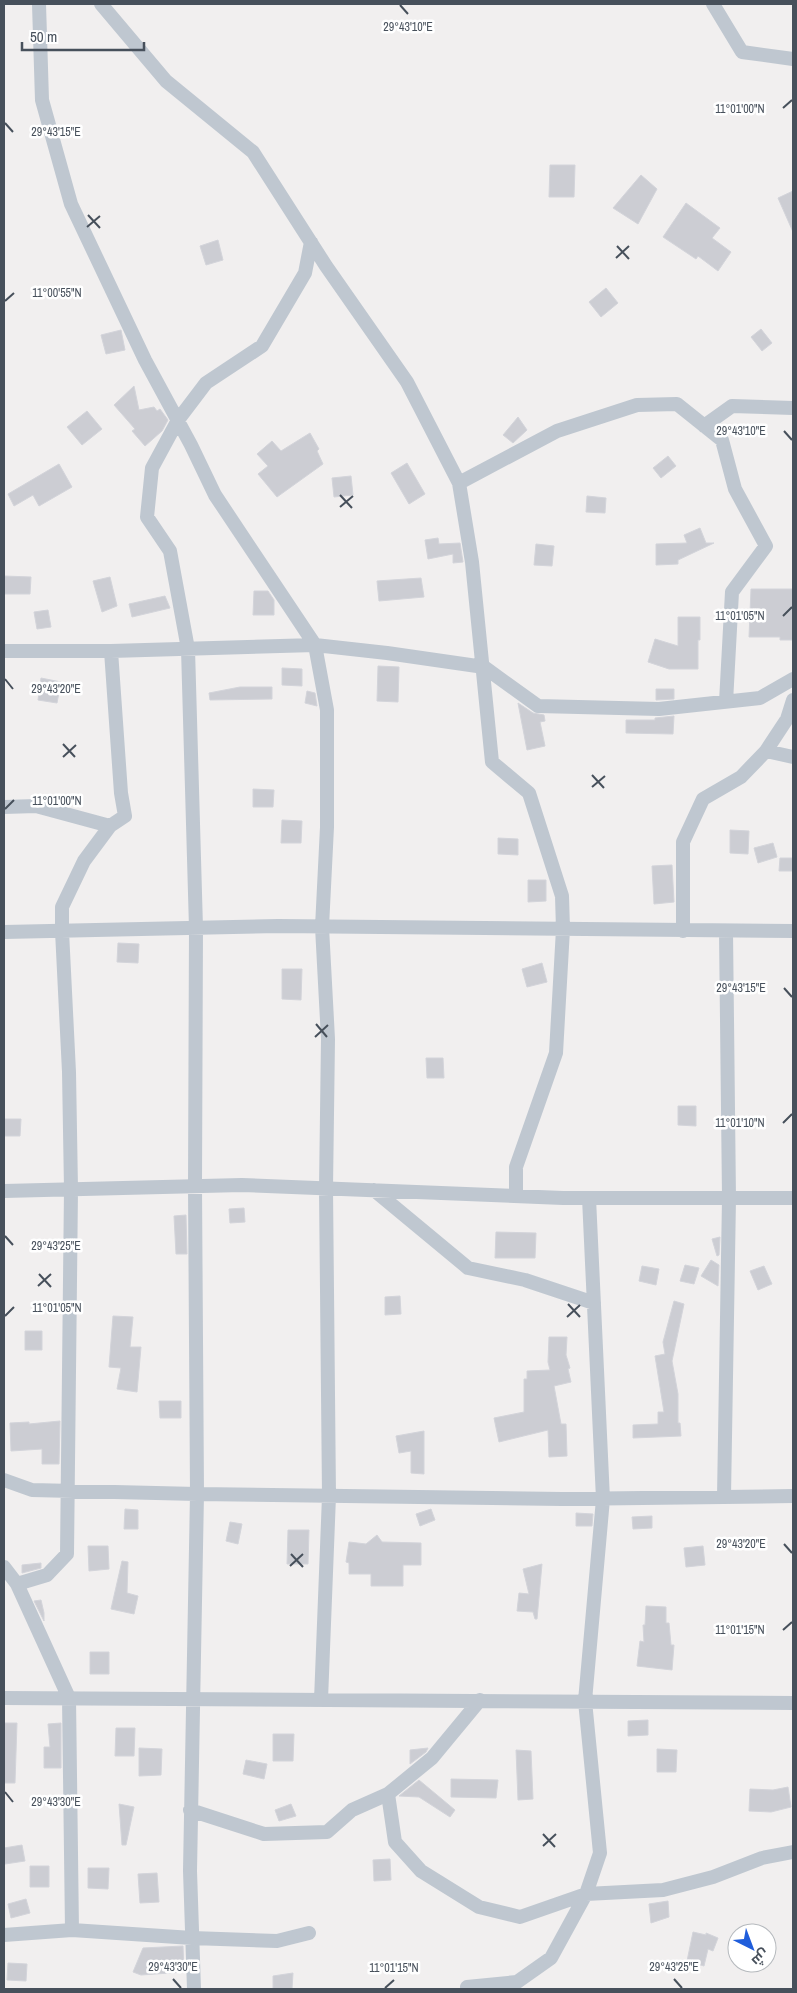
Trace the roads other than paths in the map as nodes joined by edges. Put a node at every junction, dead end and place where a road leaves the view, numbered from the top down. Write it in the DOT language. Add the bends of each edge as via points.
graph roads {
  1 [pos="39,4"];
  2 [pos="100,4"];
  3 [pos="713,4"];
  4 [pos="793,59"];
  5 [pos="311,242"];
  6 [pos="793,408"];
  7 [pos="178,420"];
  8 [pos="704,426"];
  9 [pos="459,483"];
  10 [pos="315,645"];
  11 [pos="188,649"];
  12 [pos="4,651"];
  13 [pos="111,651"];
  14 [pos="484,667"];
  15 [pos="793,679"];
  16 [pos="793,700"];
  17 [pos="726,702"];
  18 [pos="766,751"];
  19 [pos="793,757"];
  20 [pos="4,807"];
  21 [pos="110,826"];
  22 [pos="322,927"];
  23 [pos="196,928"];
  24 [pos="563,929"];
  25 [pos="62,931"];
  26 [pos="683,931"];
  27 [pos="726,931"];
  28 [pos="793,931"];
  29 [pos="4,932"];
  30 [pos="195,1186"];
  31 [pos="326,1188"];
  32 [pos="71,1189"];
  33 [pos="374,1190"];
  34 [pos="4,1191"];
  35 [pos="516,1196"];
  36 [pos="589,1198"];
  37 [pos="729,1198"];
  38 [pos="793,1198"];
  39 [pos="594,1303"];
  40 [pos="4,1480"];
  41 [pos="67,1491"];
  42 [pos="197,1494"];
  43 [pos="330,1496"];
  44 [pos="793,1496"];
  45 [pos="724,1497"];
  46 [pos="603,1499"];
  47 [pos="4,1567"];
  48 [pos="17,1584"];
  49 [pos="4,1698"];
  50 [pos="69,1698"];
  51 [pos="192,1699"];
  52 [pos="321,1700"];
  53 [pos="480,1700"];
  54 [pos="585,1701"];
  55 [pos="793,1703"];
  56 [pos="388,1794"];
  57 [pos="190,1810"];
  58 [pos="793,1852"];
  59 [pos="586,1894"];
  60 [pos="72,1930"];
  61 [pos="309,1933"];
  62 [pos="4,1935"];
  63 [pos="192,1938"];
  64 [pos="194,1989"];
  65 [pos="468,1989"];
  1 -- 7 [label="street" via="42,100 71,204 145,360"];
  2 -- 5 [label="street" via="166,81 253,152"];
  3 -- 4 [label="street" via="742,52"];
  5 -- 7 [label="street" via="305,273 262,346 206,383"];
  5 -- 9 [label="street" via="407,382"];
  6 -- 8 [label="street" via="732,406"];
  7 -- 10 [label="street" via="214,495"];
  7 -- 11 [label="street" via="152,468 147,517 170,551"];
  8 -- 9 [label="street" via="677,404 637,405 556,432"];
  8 -- 17 [label="street" via="722,440 736,489 766,546 732,592"];
  9 -- 14 [label="street"];
  10 -- 11 [label="street"];
  10 -- 14 [label="street"];
  10 -- 22 [label="street" via="327,710 327,827"];
  11 -- 13 [label="street"];
  11 -- 23 [label="street"];
  12 -- 13 [label="street"];
  13 -- 21 [label="street" via="125,816"];
  14 -- 17 [label="street" via="538,706 659,709"];
  14 -- 24 [label="street" via="492,762 528,794 562,896"];
  15 -- 17 [label="street" via="760,698"];
  16 -- 18 [label="street" via="786,719"];
  18 -- 19 [label="street"];
  18 -- 26 [label="street" via="741,777 703,798 683,842"];
  20 -- 21 [label="street" via="36,806"];
  21 -- 25 [label="street" via="84,860 62,907"];
  22 -- 23 [label="street"];
  22 -- 24 [label="street"];
  22 -- 31 [label="street" via="328,1040"];
  23 -- 25 [label="street"];
  23 -- 30 [label="street"];
  24 -- 26 [label="street"];
  24 -- 35 [label="street" via="556,1053 516,1167"];
  25 -- 29 [label="street"];
  25 -- 32 [label="street"];
  26 -- 27 [label="street"];
  27 -- 28 [label="street"];
  27 -- 37 [label="street"];
  30 -- 31 [label="street"];
  30 -- 32 [label="street"];
  30 -- 42 [label="street"];
  31 -- 33 [label="street"];
  31 -- 43 [label="street"];
  32 -- 34 [label="street"];
  32 -- 41 [label="street"];
  33 -- 35 [label="street"];
  33 -- 39 [label="street" via="468,1268 525,1280"];
  35 -- 36 [label="street"];
  36 -- 37 [label="street"];
  36 -- 39 [label="street"];
  37 -- 38 [label="street"];
  37 -- 45 [label="street"];
  39 -- 46 [label="street"];
  40 -- 41 [label="street" via="32,1490"];
  41 -- 42 [label="street"];
  41 -- 48 [label="street" via="67,1554 47,1575"];
  42 -- 43 [label="street"];
  42 -- 51 [label="street"];
  43 -- 46 [label="street"];
  43 -- 52 [label="street"];
  44 -- 45 [label="street"];
  45 -- 46 [label="street"];
  46 -- 54 [label="street"];
  47 -- 48 [label="street"];
  48 -- 50 [label="street"];
  49 -- 50 [label="street"];
  50 -- 51 [label="street"];
  50 -- 60 [label="street"];
  51 -- 52 [label="street"];
  51 -- 57 [label="street"];
  52 -- 53 [label="street"];
  53 -- 54 [label="street"];
  53 -- 56 [label="street" via="432,1758"];
  54 -- 55 [label="street"];
  54 -- 59 [label="street" via="600,1853"];
  56 -- 57 [label="street" via="352,1810 328,1832 264,1834"];
  56 -- 59 [label="street" via="395,1842 421,1871 479,1907 520,1917"];
  57 -- 63 [label="street"];
  58 -- 59 [label="street" via="762,1858 713,1877 663,1890"];
  59 -- 65 [label="street" via="551,1958 517,1982"];
  60 -- 62 [label="street"];
  60 -- 63 [label="street"];
  61 -- 63 [label="street" via="277,1941"];
  63 -- 64 [label="street"];
}
